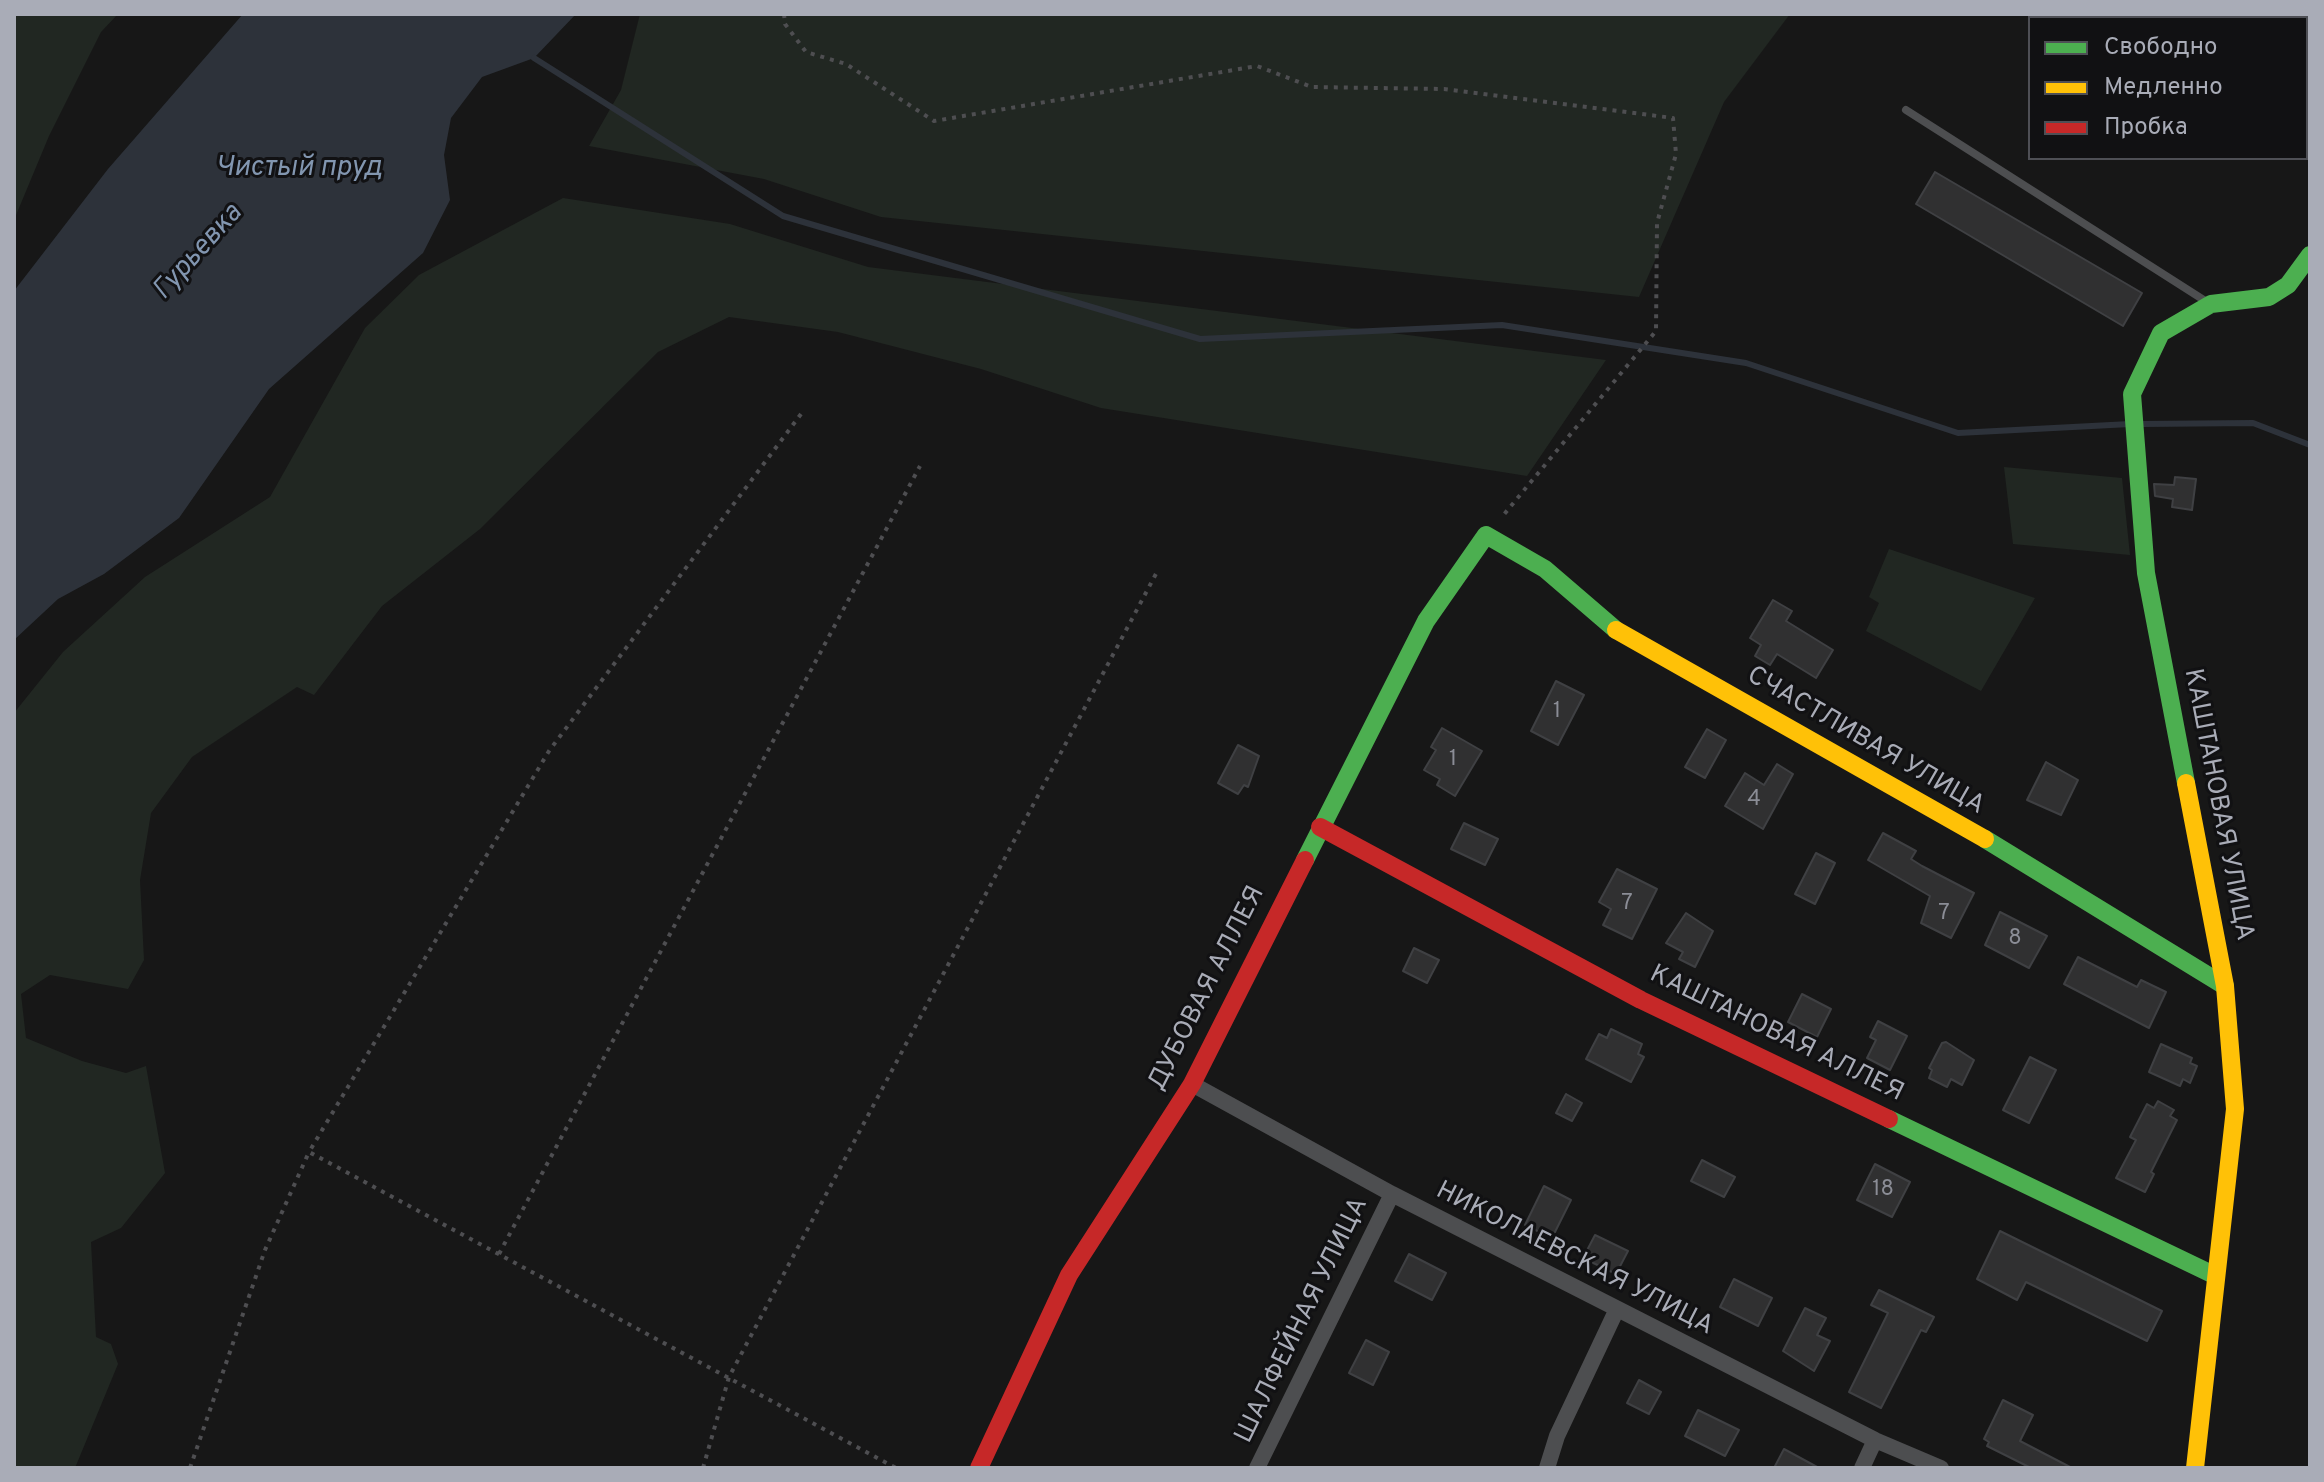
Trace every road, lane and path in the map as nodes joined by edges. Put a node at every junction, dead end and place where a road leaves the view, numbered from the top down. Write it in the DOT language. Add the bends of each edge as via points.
graph roads {
  1 [pos="784,14"];
  2 [pos="1906,110"];
  3 [pos="2310,255"];
  4 [pos="2211,304"];
  5 [pos="801,414"];
  6 [pos="920,466"];
  7 [pos="1486,535"];
  8 [pos="1158,570"];
  9 [pos="1320,827"];
  10 [pos="2225,986"];
  11 [pos="1192,1084"];
  12 [pos="309,1152"];
  13 [pos="1392,1194"];
  14 [pos="499,1254"];
  15 [pos="2216,1276"];
  16 [pos="1617,1309"];
  17 [pos="729,1377"];
  18 [pos="1875,1440"];
  19 [pos="190,1468"];
  20 [pos="703,1468"];
  21 [pos="896,1468"];
  22 [pos="979,1468"];
  23 [pos="1257,1468"];
  24 [pos="1547,1468"];
  25 [pos="1862,1468"];
  26 [pos="1941,1468"];
  27 [pos="2195,1468"];
  1 -- 7 [label="path" via="785,24 806,52 846,64 934,121 1257,66 1312,87 1444,89 1673,118 1676,154 1657,223 1656,331"];
  2 -- 4 [label="lane"];
  3 -- 4 [label="street, КАШТАНОВАЯ УЛИЦА" via="2288,285 2269,297"];
  4 -- 10 [label="street, КАШТАНОВАЯ УЛИЦА" via="2161,333 2132,394 2146,573"];
  5 -- 12 [label="path" via="549,751"];
  6 -- 14 [label="path"];
  7 -- 9 [label="street, ДУБОВАЯ АЛЛЕЯ" via="1426,621"];
  7 -- 10 [label="street, СЧАСТЛИВАЯ УЛИЦА" via="1545,569 1618,631 2028,864"];
  8 -- 17 [label="path"];
  9 -- 11 [label="street, ДУБОВАЯ АЛЛЕЯ"];
  9 -- 15 [label="street, КАШТАНОВАЯ АЛЛЕЯ" via="1641,1000"];
  10 -- 15 [label="street, КАШТАНОВАЯ УЛИЦА" via="2235,1109"];
  11 -- 13 [label="street, НИКОЛАЕВСКАЯ УЛИЦА"];
  11 -- 22 [label="street, ДУБОВАЯ АЛЛЕЯ" via="1069,1275"];
  12 -- 14 [label="path"];
  12 -- 19 [label="path" via="265,1250"];
  13 -- 16 [label="street, НИКОЛАЕВСКАЯ УЛИЦА"];
  13 -- 23 [label="street, ШАЛФЕЙНАЯ УЛИЦА"];
  14 -- 17 [label="path"];
  15 -- 27 [label="street, КАШТАНОВАЯ УЛИЦА"];
  16 -- 18 [label="street, НИКОЛАЕВСКАЯ УЛИЦА"];
  16 -- 24 [label="street"];
  17 -- 20 [label="path"];
  17 -- 21 [label="path"];
  18 -- 25 [label="street"];
  18 -- 26 [label="street, НИКОЛАЕВСКАЯ УЛИЦА"];
}
